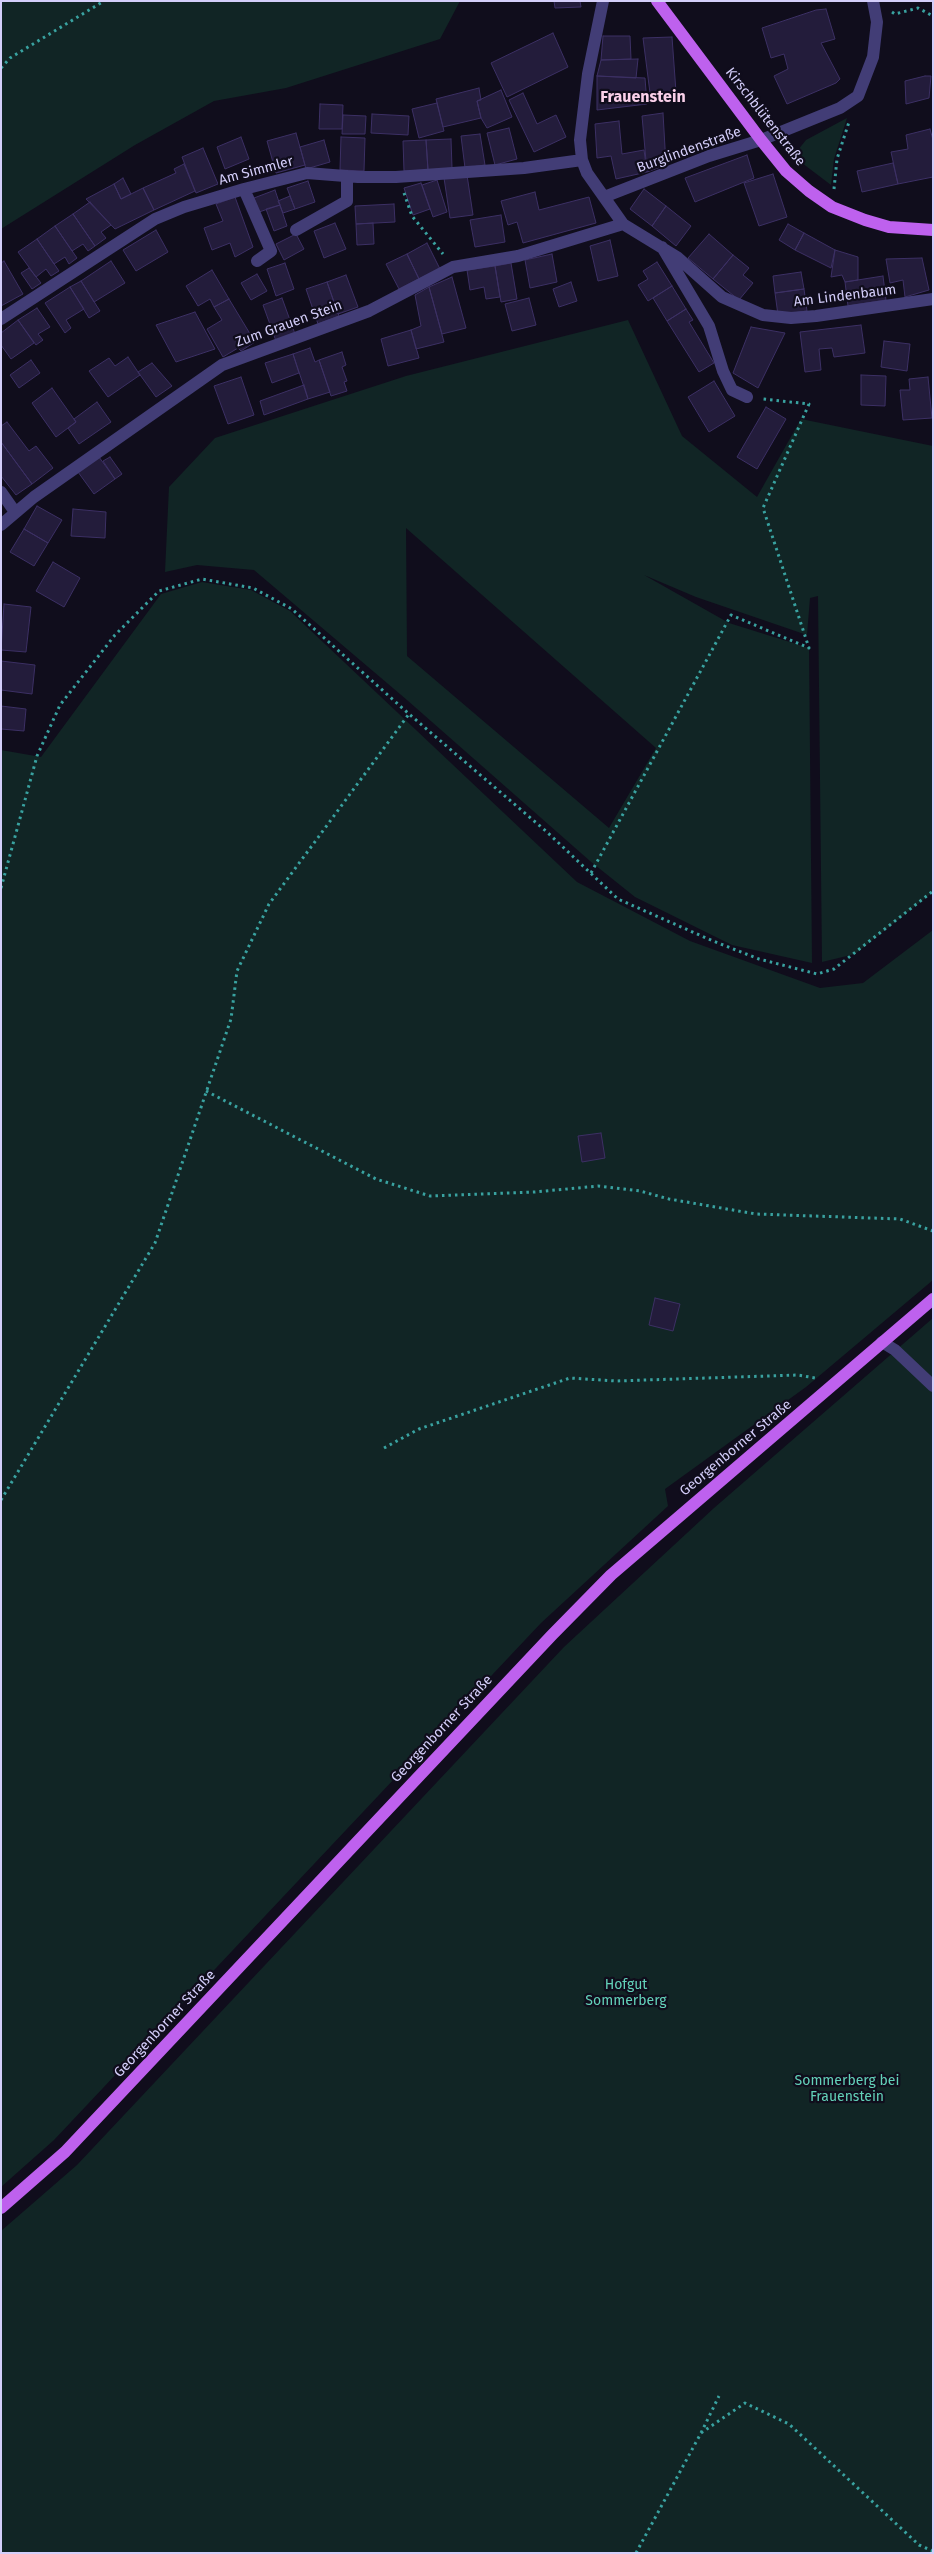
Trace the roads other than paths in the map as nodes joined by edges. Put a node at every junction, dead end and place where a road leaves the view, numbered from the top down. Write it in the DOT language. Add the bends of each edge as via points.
graph roads {
  1 [pos="604,1"];
  2 [pos="657,1"];
  3 [pos="873,1"];
  4 [pos="761,140"];
  5 [pos="582,160"];
  6 [pos="347,176"];
  7 [pos="244,189"];
  8 [pos="604,197"];
  9 [pos="623,224"];
  10 [pos="296,230"];
  11 [pos="933,230"];
  12 [pos="662,247"];
  13 [pos="257,261"];
  14 [pos="933,299"];
  15 [pos="1,319"];
  16 [pos="747,397"];
  17 [pos="1,492"];
  18 [pos="15,512"];
  19 [pos="1,525"];
  20 [pos="933,1299"];
  21 [pos="882,1342"];
  22 [pos="933,1386"];
  23 [pos="1,2208"];
  1 -- 5 [label="street, Am Lindenbaum" via="588,74 580,140"];
  2 -- 4 [label="main road, Kirschblütenstraße"];
  3 -- 4 [label="street, Burglindenstraße" via="877,22 873,57 858,96 840,108"];
  4 -- 8 [label="street, Burglindenstraße" via="709,156"];
  4 -- 11 [label="main road, Kirschblütenstraße" via="786,171 832,207 889,227"];
  5 -- 6 [label="street, Am Simmler" via="524,168 396,177"];
  5 -- 8 [label="street, Am Lindenbaum"];
  6 -- 7 [label="street, Am Simmler" via="307,172"];
  6 -- 10 [label="street" via="347,201"];
  7 -- 13 [label="street" via="271,251"];
  7 -- 15 [label="street, Am Simmler" via="155,219"];
  8 -- 9 [label="street, Am Lindenbaum"];
  9 -- 12 [label="street, Am Lindenbaum"];
  9 -- 18 [label="street, Zum Grauen Stein" via="518,256 453,267 369,311 222,365"];
  12 -- 14 [label="street, Am Lindenbaum" via="677,256 722,297 763,315 816,316"];
  12 -- 16 [label="street, Am Lindenbaum" via="709,326 732,390"];
  17 -- 18 [label="street"];
  18 -- 19 [label="street, Zum Grauen Stein"];
  20 -- 21 [label="main road, Georgenborner Straße"];
  21 -- 22 [label="street"];
  21 -- 23 [label="main road, Georgenborner Straße" via="611,1575 65,2152"];
}
